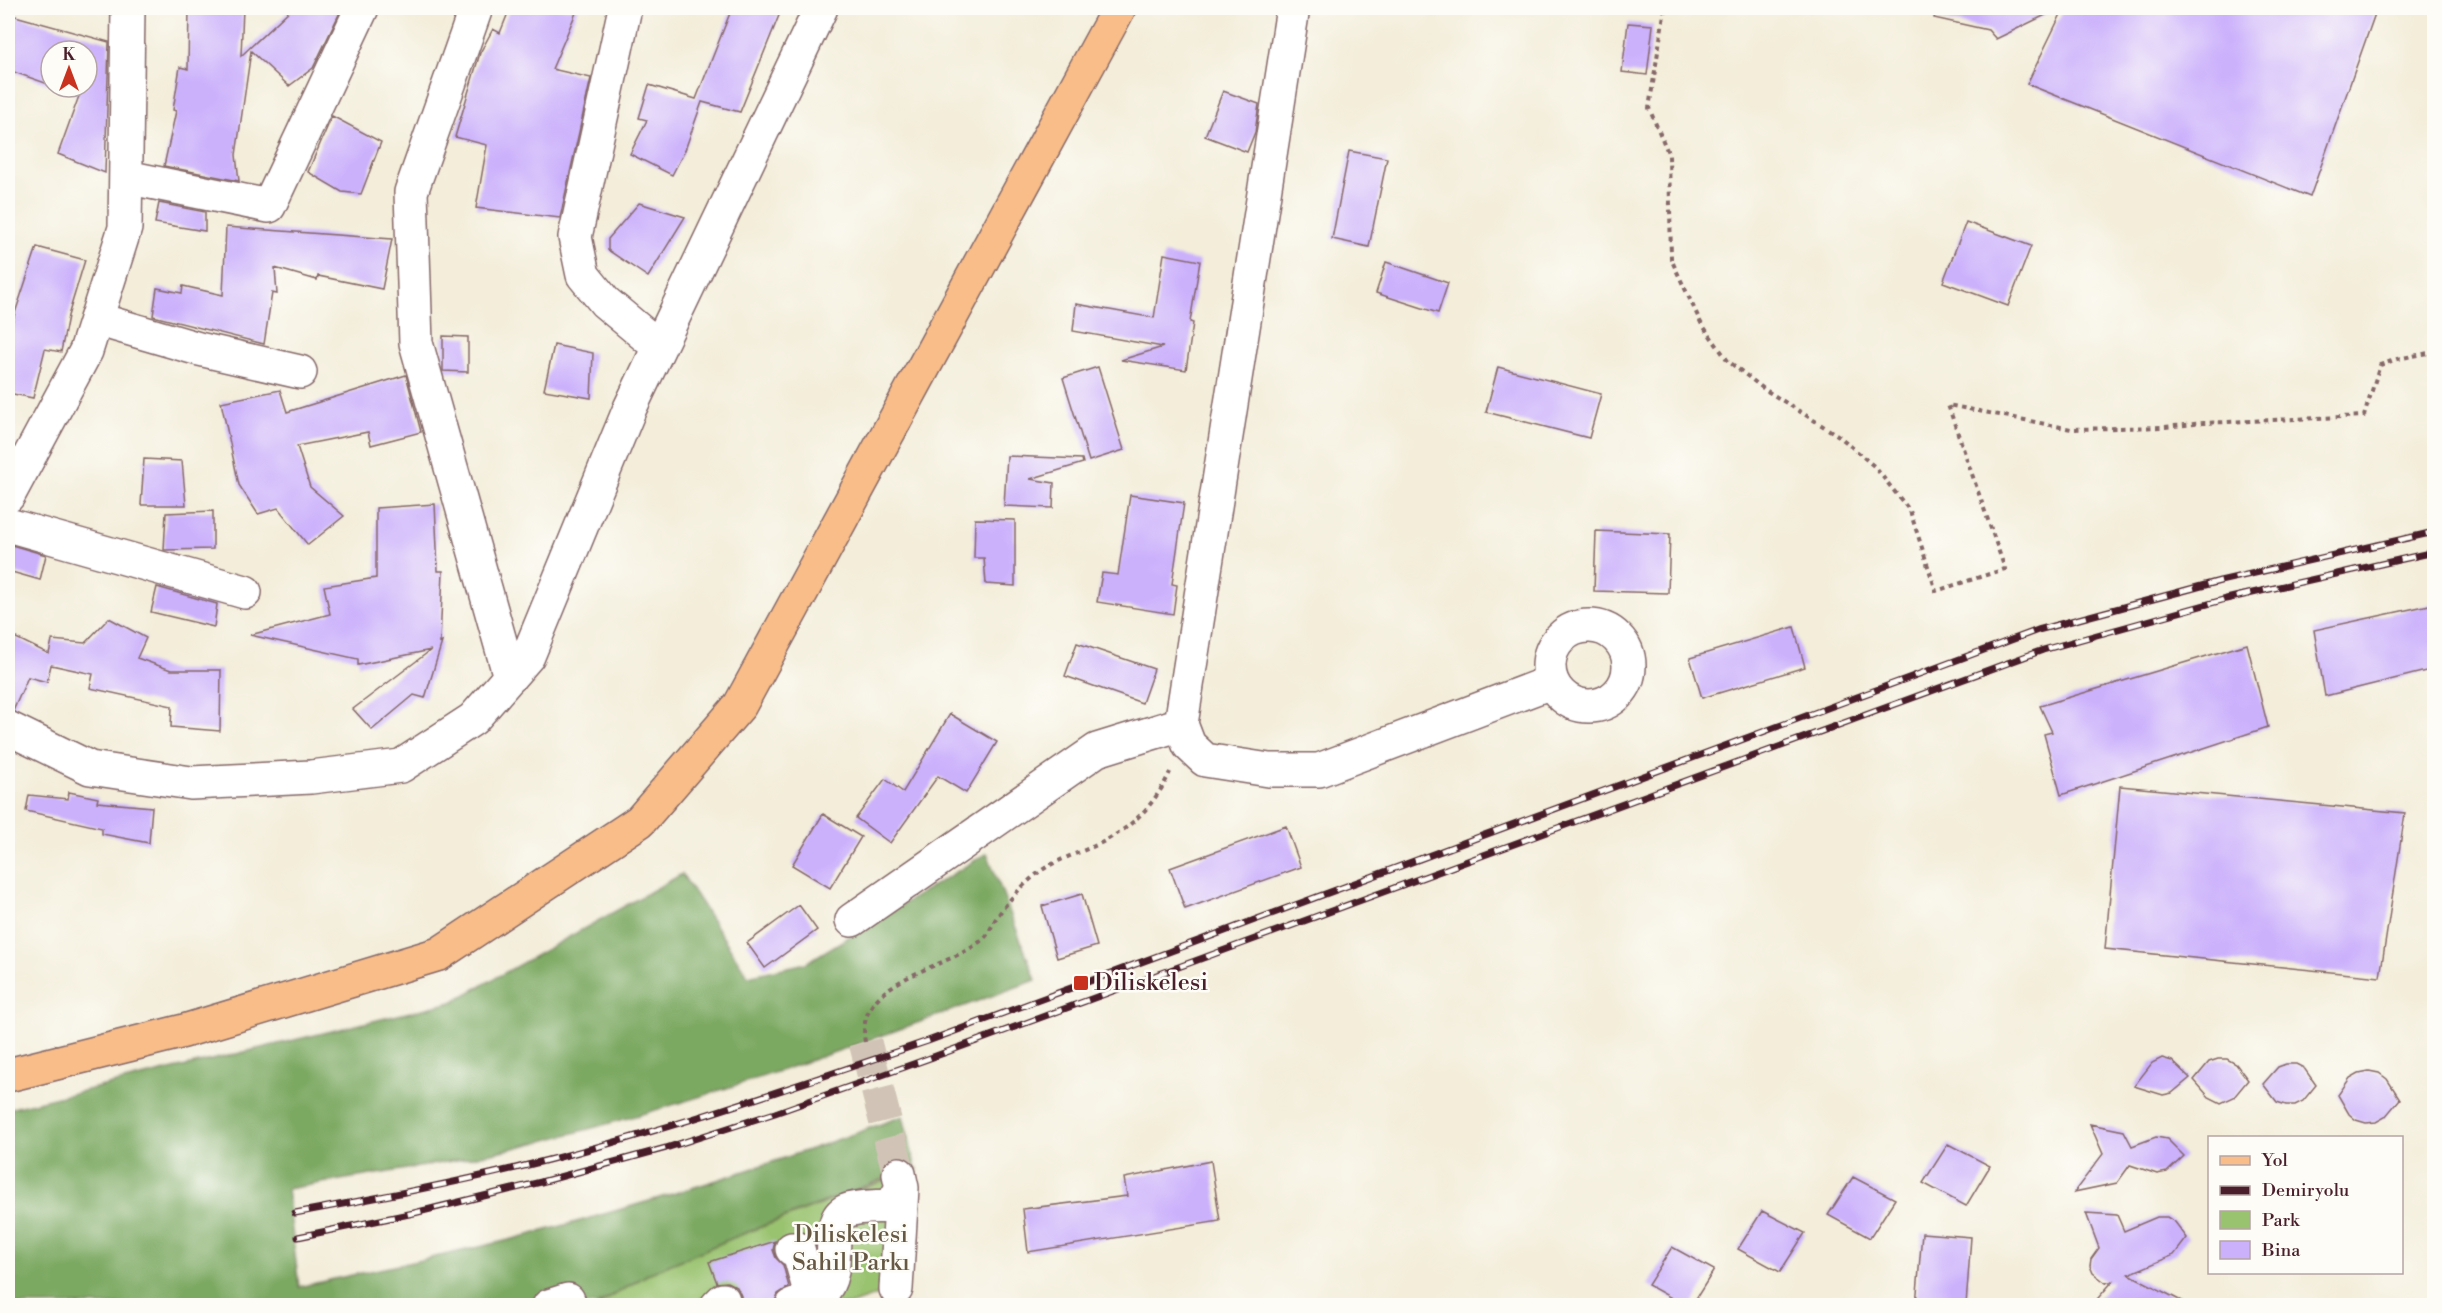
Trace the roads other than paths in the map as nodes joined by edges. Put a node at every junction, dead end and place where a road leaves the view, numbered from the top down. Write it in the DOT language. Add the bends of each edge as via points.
graph roads {
  1 [pos="128,8"];
  2 [pos="362,8"];
  3 [pos="476,8"];
  4 [pos="625,8"];
  5 [pos="821,8"];
  6 [pos="1119,8"];
  7 [pos="1293,8"];
  8 [pos="126,177"];
  9 [pos="96,319"];
  10 [pos="659,347"];
  11 [pos="300,372"];
  12 [pos="8,496"];
  13 [pos="8,525"];
  14 [pos="245,592"];
  15 [pos="510,677"];
  16 [pos="1551,682"];
  17 [pos="1181,724"];
  18 [pos="8,728"];
  19 [pos="852,920"];
  20 [pos="8,1076"];
  21 [pos="792,1249"];
  22 [pos="896,1289"];
  23 [pos="802,1302"];
  1 -- 8 [label="street"];
  2 -- 8 [label="street" via="269,206"];
  3 -- 15 [label="street" via="411,192 416,343"];
  4 -- 10 [label="street" via="575,237 583,275 605,302"];
  5 -- 10 [label="street"];
  6 -- 20 [label="main road" via="740,705 640,821 439,954 184,1031"];
  7 -- 17 [label="street"];
  8 -- 9 [label="street" via="125,228"];
  9 -- 11 [label="street" via="199,349"];
  9 -- 12 [label="street" via="86,351"];
  10 -- 15 [label="street" via="528,656"];
  13 -- 14 [label="street"];
  15 -- 18 [label="street" via="473,719 401,766 312,777 191,783 90,768"];
  16 -- 17 [label="street" via="1319,770 1269,770 1205,760 1189,745"];
  17 -- 19 [label="street" via="1097,750"];
  21 -- 23 [label="street" via="798,1249"];
  22 -- 23 [label="street" via="900,1181 893,1203 888,1206 853,1210 839,1216 835,1221 842,1260 823,1292"];
}
